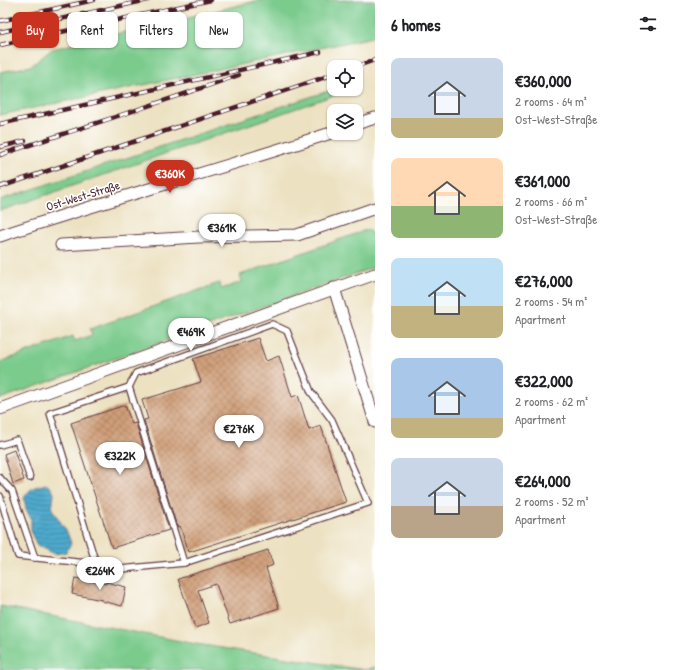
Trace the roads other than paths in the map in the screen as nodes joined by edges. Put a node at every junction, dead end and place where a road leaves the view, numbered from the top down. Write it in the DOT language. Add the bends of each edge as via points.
graph roads {
  1 [pos="375,118"];
  2 [pos="363,122"];
  3 [pos="327,134"];
  4 [pos="375,208"];
  5 [pos="0,236"];
  6 [pos="61,245"];
  7 [pos="375,274"];
  8 [pos="334,288"];
  9 [pos="129,387"];
  10 [pos="0,409"];
  11 [pos="375,420"];
  12 [pos="0,445"];
  13 [pos="0,478"];
  14 [pos="30,478"];
  15 [pos="0,496"];
  16 [pos="35,558"];
  17 [pos="184,563"];
  18 [pos="96,564"];
  1 -- 2 [label="street"];
  3 -- 5 [label="street, Ost-West-Straße"];
  4 -- 6 [label="street" via="298,235"];
  7 -- 8 [label="street"];
  8 -- 10 [label="street"];
  8 -- 11 [label="street"];
  9 -- 17 [label="lane"];
  9 -- 17 [label="lane" via="136,373 272,324 287,331 311,392 332,420 368,503"];
  9 -- 18 [label="lane" via="50,413"];
  12 -- 14 [label="lane" via="17,440"];
  13 -- 16 [label="lane" via="12,491"];
  15 -- 16 [label="lane" via="18,556"];
  16 -- 18 [label="lane"];
  17 -- 18 [label="lane" via="120,569"];
}
